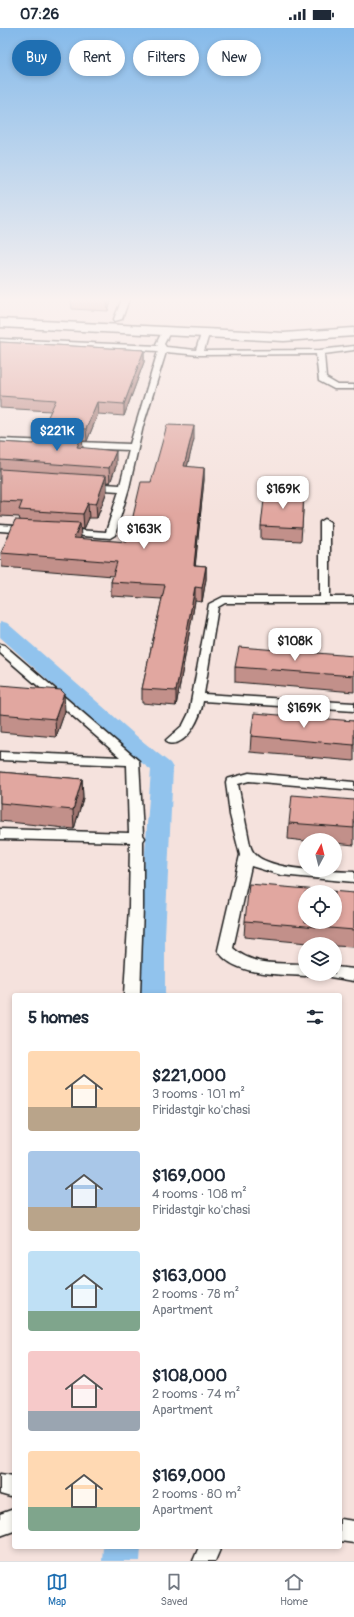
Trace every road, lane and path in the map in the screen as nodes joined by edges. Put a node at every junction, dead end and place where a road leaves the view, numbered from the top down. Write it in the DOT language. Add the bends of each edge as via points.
graph roads {
  1 [pos="157,371"];
  2 [pos="321,371"];
  3 [pos="354,387"];
  4 [pos="0,442"];
  5 [pos="134,447"];
  6 [pos="78,485"];
  7 [pos="124,488"];
  8 [pos="324,522"];
  9 [pos="0,528"];
  10 [pos="39,531"];
  11 [pos="55,532"];
  12 [pos="325,600"];
  13 [pos="354,600"];
  14 [pos="0,647"];
  15 [pos="30,689"];
  16 [pos="53,692"];
  17 [pos="197,697"];
  18 [pos="354,707"];
  19 [pos="172,740"];
  20 [pos="0,756"];
  21 [pos="133,761"];
  22 [pos="354,786"];
  23 [pos="0,834"];
  24 [pos="138,838"];
  25 [pos="247,855"];
  26 [pos="354,877"];
  27 [pos="298,969"];
  28 [pos="342,974"];
  29 [pos="354,975"];
  30 [pos="132,993"];
  31 [pos="0,1484"];
  32 [pos="12,1487"];
  33 [pos="342,1530"];
  34 [pos="354,1532"];
  35 [pos="209,1549"];
  36 [pos="204,1561"];
  1 -- 5 [label="lane"];
  2 -- 3 [label="lane" via="322,379 329,385 341,388"];
  4 -- 5 [label="lane"];
  5 -- 7 [label="lane"];
  6 -- 7 [label="lane"];
  7 -- 11 [label="lane" via="110,535"];
  8 -- 12 [label="lane"];
  9 -- 10 [label="lane"];
  12 -- 13 [label="lane"];
  12 -- 17 [label="lane" via="223,600 213,606"];
  14 -- 16 [label="lane"];
  15 -- 16 [label="lane"];
  16 -- 21 [label="lane"];
  17 -- 18 [label="lane"];
  17 -- 19 [label="lane" via="195,713 188,727"];
  20 -- 21 [label="lane"];
  21 -- 24 [label="lane"];
  22 -- 25 [label="lane" via="249,777 232,782"];
  23 -- 24 [label="lane"];
  24 -- 30 [label="lane" via="137,937"];
  25 -- 26 [label="lane" via="255,863 279,870"];
  25 -- 27 [label="lane" via="225,950 232,958 248,965"];
  28 -- 29 [label="lane"];
  31 -- 32 [label="lane"];
  33 -- 34 [label="lane"];
  35 -- 36 [label="lane"];
}
